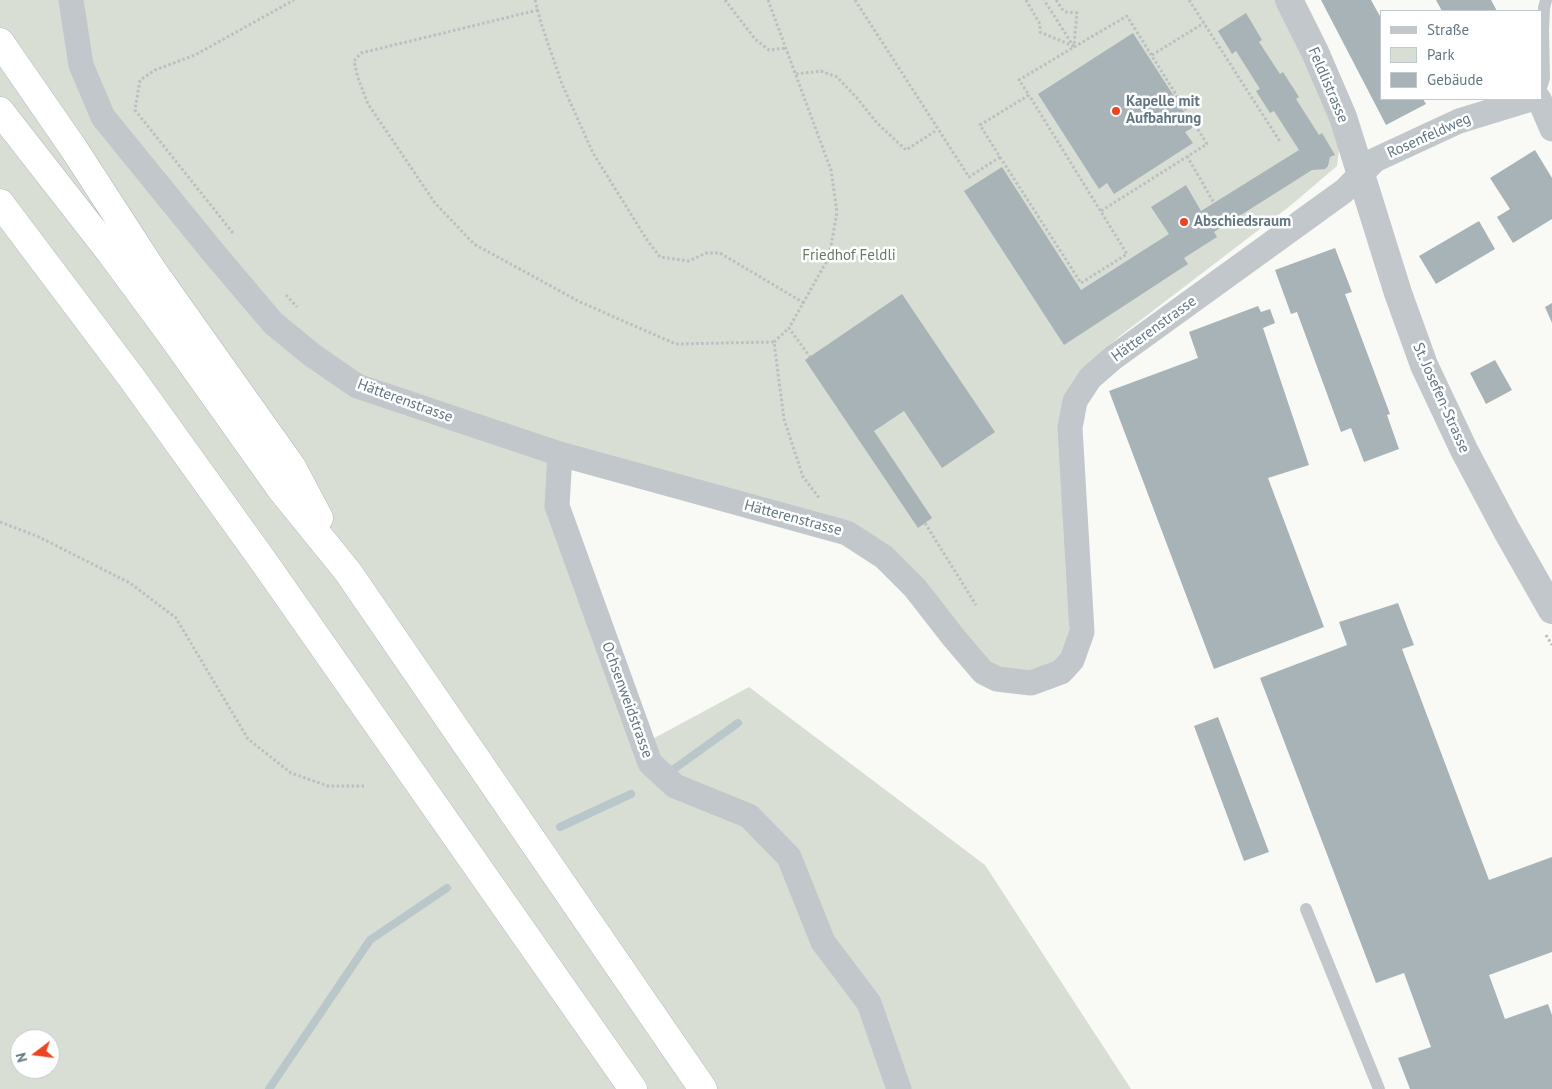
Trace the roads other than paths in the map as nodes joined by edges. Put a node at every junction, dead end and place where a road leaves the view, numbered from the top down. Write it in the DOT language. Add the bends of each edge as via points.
graph roads {
  1 [pos="71,0"];
  2 [pos="1289,0"];
  3 [pos="1546,0"];
  4 [pos="3,45"];
  5 [pos="1542,85"];
  6 [pos="1528,100"];
  7 [pos="1539,100"];
  8 [pos="0,111"];
  9 [pos="1552,129"];
  10 [pos="1361,173"];
  11 [pos="0,203"];
  12 [pos="560,454"];
  13 [pos="348,572"];
  14 [pos="1552,610"];
  15 [pos="1306,909"];
  16 [pos="633,1089"];
  17 [pos="703,1089"];
  18 [pos="899,1089"];
  19 [pos="1379,1089"];
  1 -- 12 [label="street, Hätterenstrasse" via="80,65 103,117 273,323 357,386"];
  2 -- 10 [label="street, Feldlistrasse" via="1316,52 1343,116"];
  3 -- 5 [label="lane"];
  4 -- 13 [label="highway" via="153,271 292,467"];
  6 -- 10 [label="street, Rosenfeldweg" via="1459,120 1375,160"];
  7 -- 9 [label="street"];
  8 -- 13 [label="highway" via="110,252 280,488"];
  10 -- 12 [label="street, Hätterenstrasse" via="1344,191 1090,378 1076,401 1070,428 1082,632 1072,660 1061,672 1031,683 997,679 983,672 915,588 884,557 847,532"];
  10 -- 14 [label="street, St. Josefen-Strasse" via="1398,294 1424,364 1464,450"];
  11 -- 16 [label="highway" via="254,547"];
  12 -- 18 [label="street, Ochsenweidstrasse" via="557,506 650,763 676,786 749,816 789,857 823,942 869,1003"];
  13 -- 17 [label="highway"];
  15 -- 19 [label="lane"];
}
